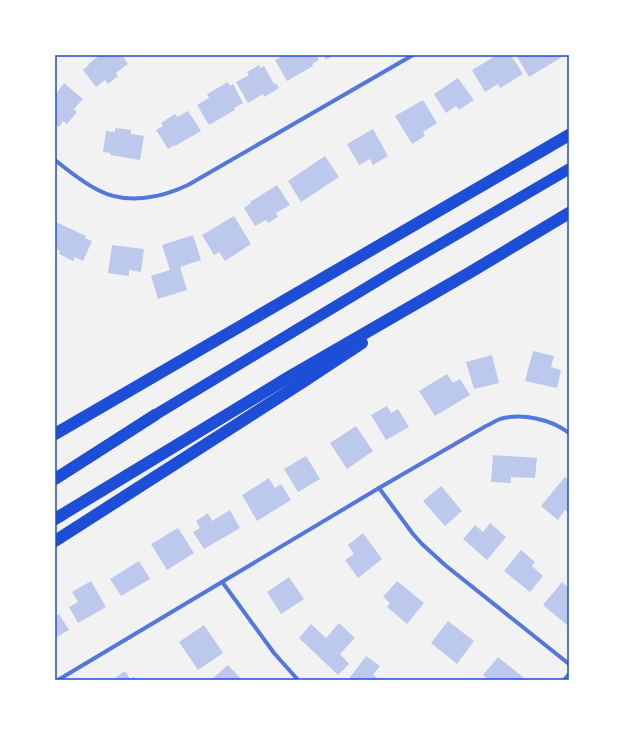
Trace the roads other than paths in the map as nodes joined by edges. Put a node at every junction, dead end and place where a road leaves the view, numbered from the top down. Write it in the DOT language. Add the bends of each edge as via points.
graph roads {
  1 [pos="413,55"];
  2 [pos="569,135"];
  3 [pos="55,160"];
  4 [pos="569,169"];
  5 [pos="569,213"];
  6 [pos="469,273"];
  7 [pos="155,414"];
  8 [pos="569,433"];
  9 [pos="55,434"];
  10 [pos="55,472"];
  11 [pos="55,480"];
  12 [pos="379,488"];
  13 [pos="55,519"];
  14 [pos="55,541"];
  15 [pos="223,583"];
  16 [pos="569,664"];
  17 [pos="569,674"];
  18 [pos="66,675"];
  19 [pos="58,680"];
  20 [pos="69,680"];
  21 [pos="298,680"];
  22 [pos="564,680"];
  1 -- 3 [label="street" via="176,191 141,199 109,194 99,191"];
  2 -- 9 [label="highway"];
  4 -- 7 [label="highway"];
  5 -- 6 [label="highway"];
  6 -- 13 [label="highway" via="282,381"];
  6 -- 14 [label="highway"];
  7 -- 10 [label="highway"];
  7 -- 11 [label="highway"];
  8 -- 12 [label="street" via="541,420 523,417 500,420"];
  12 -- 15 [label="street"];
  12 -- 16 [label="street" via="422,544"];
  15 -- 18 [label="street"];
  15 -- 21 [label="street" via="274,653"];
  17 -- 22 [label="street"];
  18 -- 19 [label="street"];
  18 -- 20 [label="street"];
}
